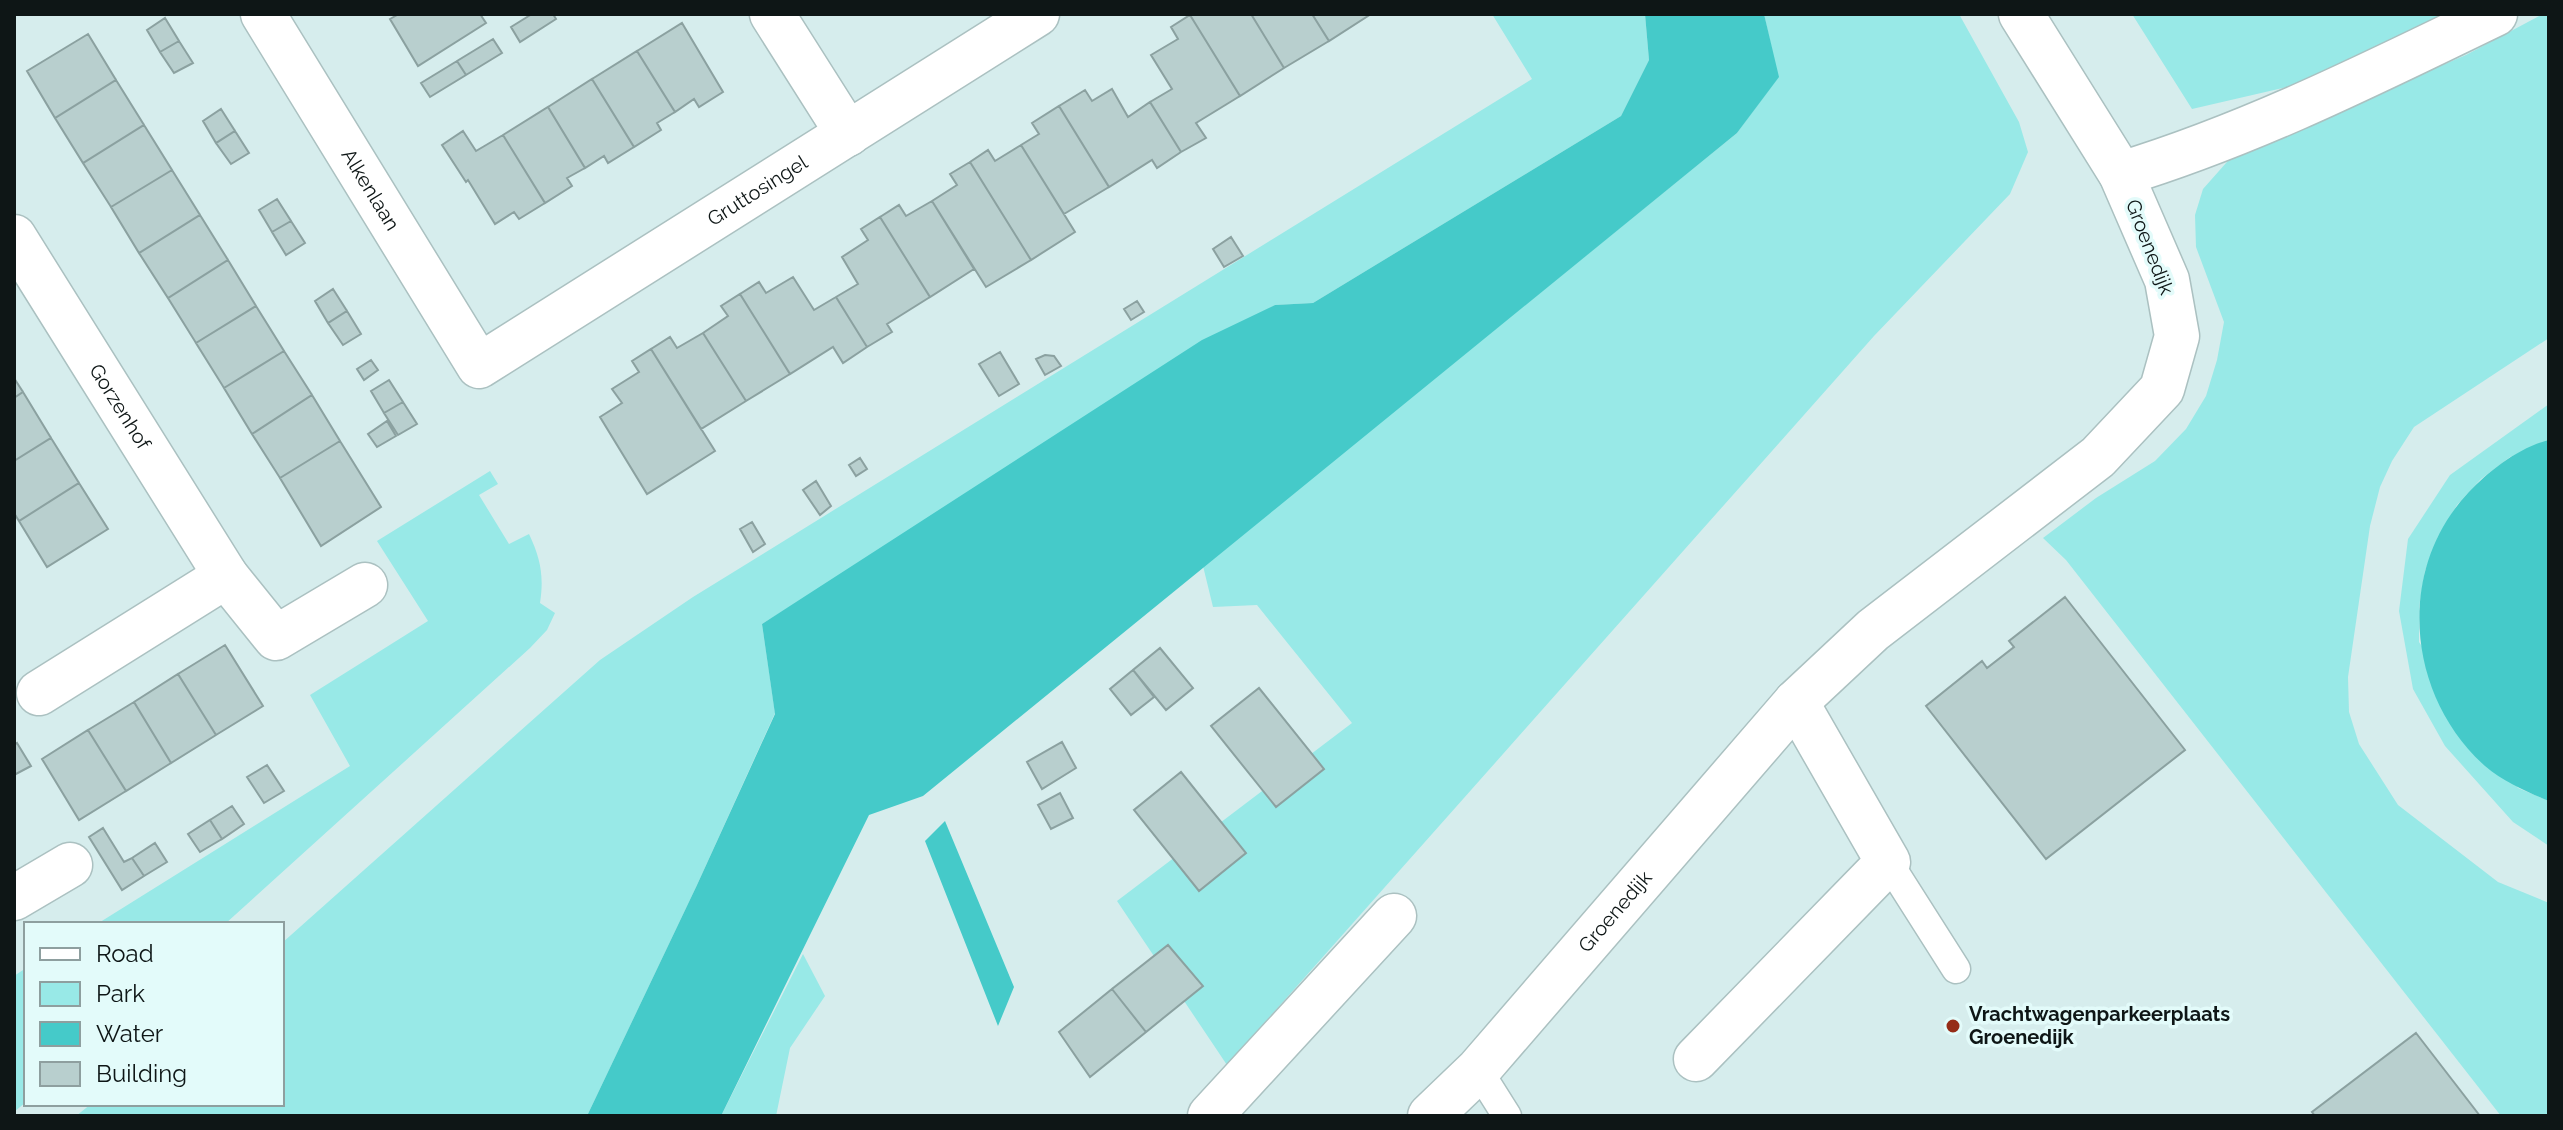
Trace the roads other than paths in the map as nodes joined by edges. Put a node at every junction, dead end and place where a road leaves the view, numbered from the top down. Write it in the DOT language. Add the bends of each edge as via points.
graph roads {
  1 [pos="263,14"];
  2 [pos="772,14"];
  3 [pos="1037,14"];
  4 [pos="2021,14"];
  5 [pos="2495,14"];
  6 [pos="848,134"];
  7 [pos="2121,174"];
  8 [pos="14,237"];
  9 [pos="479,366"];
  10 [pos="226,576"];
  11 [pos="365,585"];
  12 [pos="39,693"];
  13 [pos="1796,702"];
  14 [pos="1888,862"];
  15 [pos="70,865"];
  16 [pos="14,898"];
  17 [pos="1394,916"];
  18 [pos="1956,969"];
  19 [pos="1696,1059"];
  20 [pos="1478,1070"];
  21 [pos="1210,1116"];
  22 [pos="1430,1116"];
  23 [pos="1507,1116"];
  1 -- 9 [label="street, Alkenlaan"];
  2 -- 6 [label="street"];
  3 -- 6 [label="street, Gruttosingel"];
  4 -- 7 [label="street"];
  5 -- 7 [label="street, Groenedijk" via="2296,109"];
  6 -- 9 [label="street, Gruttosingel"];
  7 -- 13 [label="street, Groenedijk" via="2167,280 2177,336 2162,389 2098,457 1873,630"];
  8 -- 10 [label="street, Gorzenhof"];
  10 -- 11 [label="street, Gorzenhof" via="276,638"];
  10 -- 12 [label="street"];
  13 -- 14 [label="street"];
  13 -- 20 [label="street, Groenedijk"];
  14 -- 18 [label="lane"];
  14 -- 19 [label="street"];
  15 -- 16 [label="street"];
  17 -- 21 [label="street"];
  20 -- 22 [label="street, Groenedijk"];
  20 -- 23 [label="lane"];
}
